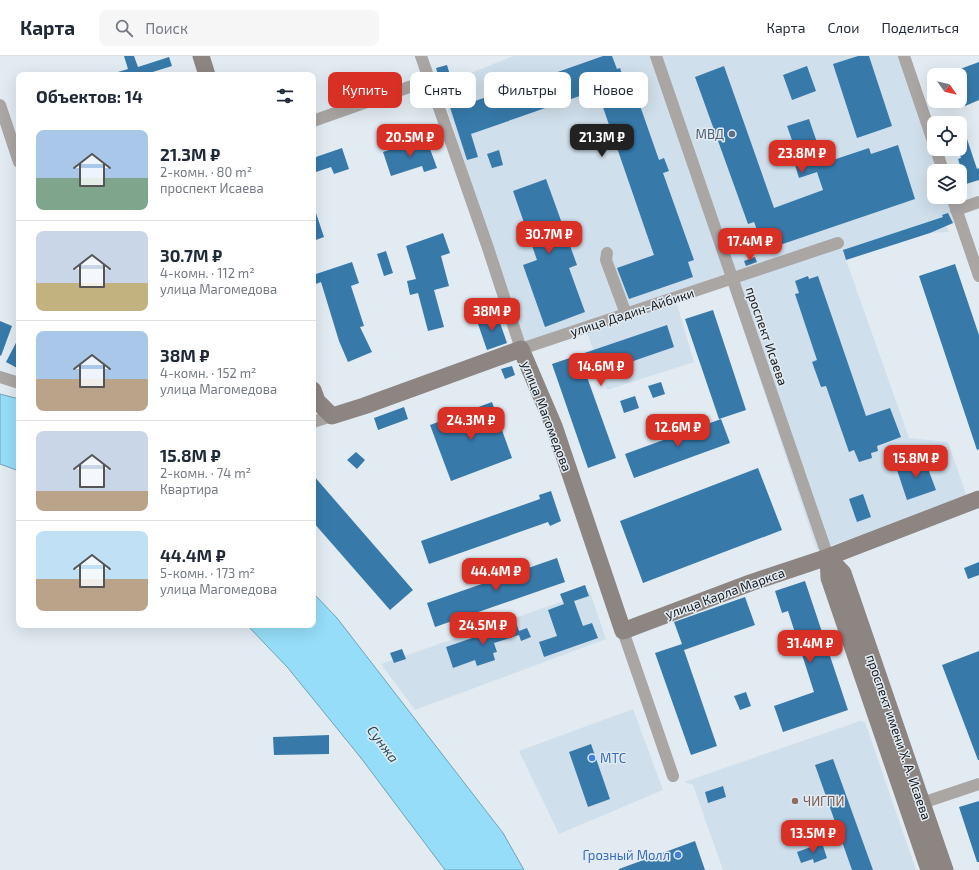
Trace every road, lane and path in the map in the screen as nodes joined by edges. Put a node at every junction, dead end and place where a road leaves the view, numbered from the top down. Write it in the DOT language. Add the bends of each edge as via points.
graph roads {
  1 [pos="200,56"];
  2 [pos="421,56"];
  3 [pos="656,56"];
  4 [pos="904,56"];
  5 [pos="206,72"];
  6 [pos="426,72"];
  7 [pos="410,87"];
  8 [pos="0,105"];
  9 [pos="439,108"];
  10 [pos="316,120"];
  11 [pos="927,123"];
  12 [pos="16,153"];
  13 [pos="979,202"];
  14 [pos="954,204"];
  15 [pos="956,210"];
  16 [pos="838,243"];
  17 [pos="606,253"];
  18 [pos="979,276"];
  19 [pos="732,278"];
  20 [pos="626,314"];
  21 [pos="521,349"];
  22 [pos="0,377"];
  23 [pos="16,382"];
  24 [pos="316,397"];
  25 [pos="332,416"];
  26 [pos="316,421"];
  27 [pos="979,499"];
  28 [pos="828,557"];
  29 [pos="623,631"];
  30 [pos="673,776"];
  31 [pos="979,784"];
  32 [pos="922,803"];
  33 [pos="929,870"];
  34 [pos="945,870"];
  1 -- 5 [label="main road"];
  2 -- 6 [label="street, улица Магомедова"];
  3 -- 19 [label="street, проспект Исаева"];
  4 -- 11 [label="street"];
  7 -- 10 [label="street"];
  8 -- 12 [label="street"];
  9 -- 21 [label="street, улица Магомедова"];
  13 -- 15 [label="street"];
  14 -- 15 [label="street"];
  15 -- 18 [label="street"];
  16 -- 19 [label="street, улица Дадин-Айбики"];
  17 -- 20 [label="street" via="606,260"];
  19 -- 20 [label="street, улица Дадин-Айбики"];
  19 -- 28 [label="street, проспект Исаева"];
  20 -- 21 [label="street, улица Дадин-Айбики"];
  21 -- 25 [label="main road, улица Дадин-Айбики"];
  21 -- 29 [label="main road, улица Магомедова" via="554,426"];
  22 -- 23 [label="street"];
  24 -- 25 [label="main road"];
  25 -- 26 [label="street, улица Дадин-Айбики"];
  27 -- 28 [label="main road, улица Карла Маркса"];
  28 -- 29 [label="main road, улица Карла Маркса" via="750,583"];
  28 -- 32 [label="main road, проспект имени Х. А. Исаева" via="843,573"];
  28 -- 33 [label="main road, проспект имени Х. А. Исаева" via="830,578"];
  29 -- 30 [label="street, улица Магомедова"];
  31 -- 32 [label="street"];
  32 -- 34 [label="main road, проспект имени Х. А. Исаева"];
}
